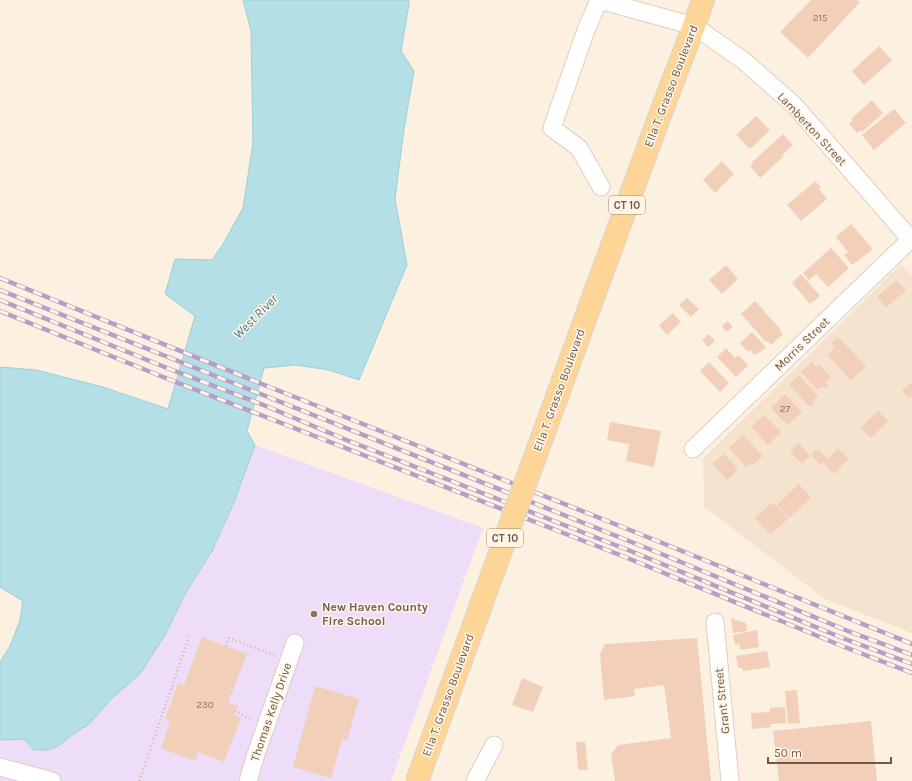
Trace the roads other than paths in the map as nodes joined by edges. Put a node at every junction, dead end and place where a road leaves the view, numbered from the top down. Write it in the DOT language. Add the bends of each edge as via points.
graph roads {
  1 [pos="599,0"];
  2 [pos="702,0"];
  3 [pos="694,26"];
  4 [pos="601,188"];
  5 [pos="912,240"];
  6 [pos="693,449"];
  7 [pos="715,622"];
  8 [pos="295,642"];
  9 [pos="494,745"];
  10 [pos="0,767"];
  11 [pos="52,781"];
  12 [pos="248,781"];
  13 [pos="417,781"];
  14 [pos="475,781"];
  15 [pos="730,781"];
  1 -- 3 [label="street, Lamberton Street"];
  1 -- 4 [label="street" via="552,128 579,148"];
  2 -- 3 [label="main road, Ella T. Grasso Boulevard / CT 10"];
  3 -- 5 [label="street, Lamberton Street" via="744,61 794,105"];
  3 -- 13 [label="main road, Ella T. Grasso Boulevard / CT 10, bridge"];
  5 -- 6 [label="street, Morris Street"];
  7 -- 15 [label="street, Grant Street"];
  8 -- 12 [label="street, Thomas Kelly Drive"];
  9 -- 14 [label="street"];
  10 -- 11 [label="street"];
}
